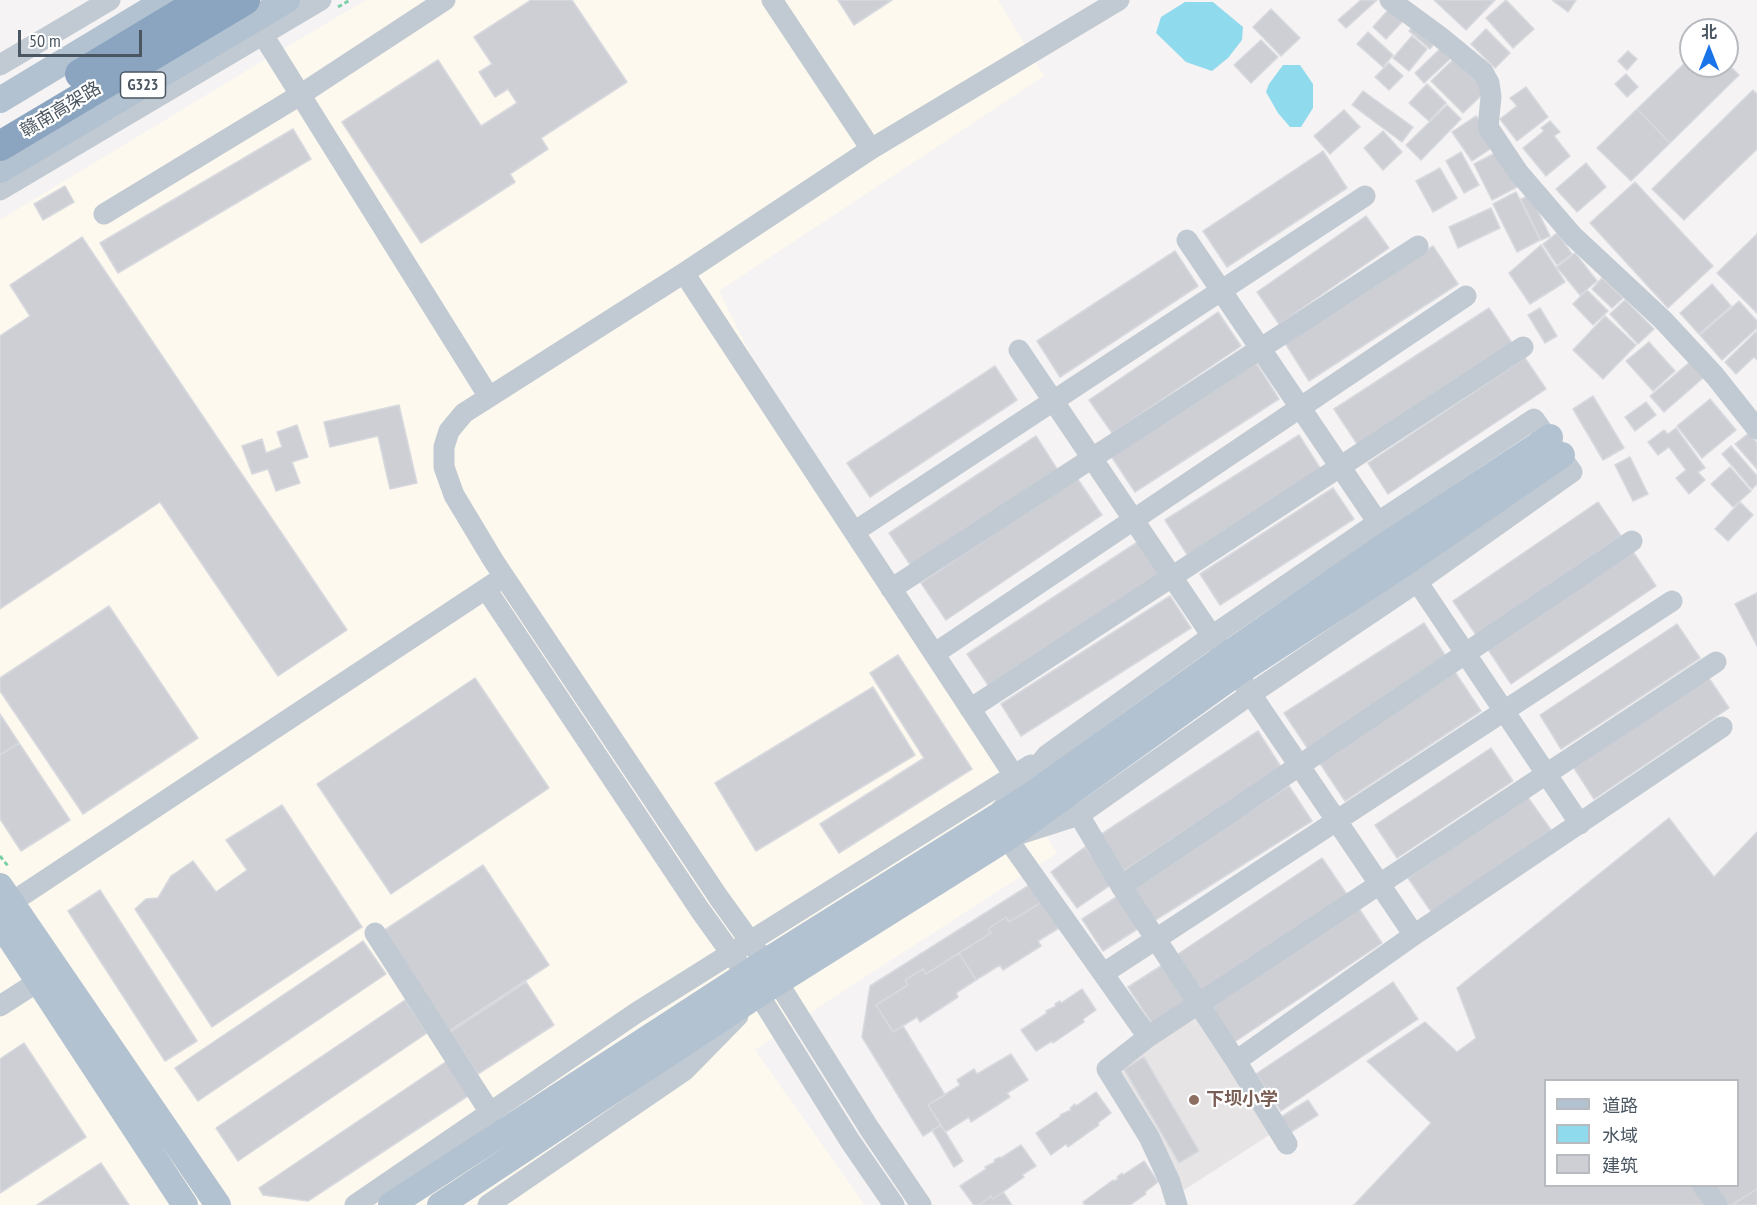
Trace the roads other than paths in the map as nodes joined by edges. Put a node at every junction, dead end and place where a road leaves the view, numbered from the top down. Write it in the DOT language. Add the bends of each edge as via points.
graph roads {
  1 [pos="110,0"];
  2 [pos="166,0"];
  3 [pos="203,0"];
  4 [pos="286,0"];
  5 [pos="321,0"];
  6 [pos="445,0"];
  7 [pos="772,0"];
  8 [pos="1119,0"];
  9 [pos="1390,0"];
  10 [pos="84,7"];
  11 [pos="254,18"];
  12 [pos="0,65"];
  13 [pos="200,72"];
  14 [pos="300,95"];
  15 [pos="0,100"];
  16 [pos="0,122"];
  17 [pos="0,146"];
  18 [pos="871,149"];
  19 [pos="0,170"];
  20 [pos="0,190"];
  21 [pos="1365,196"];
  22 [pos="104,214"];
  23 [pos="1187,240"];
  24 [pos="1418,246"];
  25 [pos="684,273"];
  26 [pos="1221,291"];
  27 [pos="1466,296"];
  28 [pos="1523,347"];
  29 [pos="1260,349"];
  30 [pos="1019,350"];
  31 [pos="489,397"];
  32 [pos="1053,401"];
  33 [pos="1300,408"];
  34 [pos="1757,429"];
  35 [pos="1092,459"];
  36 [pos="1340,468"];
  37 [pos="1134,520"];
  38 [pos="854,532"];
  39 [pos="1384,532"];
  40 [pos="1632,541"];
  41 [pos="1411,573"];
  42 [pos="504,577"];
  43 [pos="1172,577"];
  44 [pos="486,589"];
  45 [pos="891,589"];
  46 [pos="1672,601"];
  47 [pos="1465,653"];
  48 [pos="934,654"];
  49 [pos="1716,662"];
  50 [pos="1231,665"];
  51 [pos="970,709"];
  52 [pos="1504,711"];
  53 [pos="1722,727"];
  54 [pos="1299,765"];
  55 [pos="1546,774"];
  56 [pos="1021,786"];
  57 [pos="1079,815"];
  58 [pos="1337,821"];
  59 [pos="1580,824"];
  60 [pos="1001,828"];
  61 [pos="1379,884"];
  62 [pos="1121,886"];
  63 [pos="3,905"];
  64 [pos="375,933"];
  65 [pos="1414,935"];
  66 [pos="1156,939"];
  67 [pos="750,941"];
  68 [pos="731,953"];
  69 [pos="1104,973"];
  70 [pos="762,978"];
  71 [pos="39,981"];
  72 [pos="1198,1004"];
  73 [pos="0,1006"];
  74 [pos="1148,1037"];
  75 [pos="1236,1061"];
  76 [pos="491,1114"];
  77 [pos="1287,1144"];
  78 [pos="1704,1187"];
  79 [pos="186,1205"];
  80 [pos="218,1205"];
  81 [pos="355,1205"];
  82 [pos="391,1205"];
  83 [pos="440,1205"];
  84 [pos="488,1205"];
  85 [pos="894,1205"];
  86 [pos="921,1205"];
  87 [pos="1176,1205"];
  88 [pos="1717,1205"];
  1 -- 10 [label="street"];
  2 -- 15 [label="main road"];
  3 -- 16 [label="highway, 赣南高架路"];
  4 -- 11 [label="main road, G323"];
  5 -- 11 [label="street"];
  6 -- 14 [label="street"];
  7 -- 18 [label="street"];
  8 -- 18 [label="street"];
  9 -- 34 [label="street" via="1483,72 1491,97 1488,127 1518,172 1573,236 1663,320"];
  10 -- 12 [label="street"];
  11 -- 13 [label="main road"];
  11 -- 14 [label="street"];
  11 -- 17 [label="highway, 赣南高架路"];
  11 -- 19 [label="main road, G323"];
  13 -- 20 [label="street"];
  14 -- 22 [label="street"];
  14 -- 31 [label="street"];
  18 -- 25 [label="street"];
  21 -- 26 [label="street"];
  23 -- 26 [label="street"];
  24 -- 29 [label="street"];
  25 -- 31 [label="street"];
  25 -- 38 [label="street"];
  26 -- 29 [label="street"];
  26 -- 32 [label="street"];
  27 -- 33 [label="street"];
  28 -- 36 [label="street"];
  29 -- 33 [label="street"];
  29 -- 35 [label="street"];
  30 -- 32 [label="street"];
  31 -- 42 [label="street" via="464,413 449,431 444,467 454,495"];
  32 -- 35 [label="street"];
  32 -- 38 [label="street"];
  33 -- 36 [label="street"];
  33 -- 37 [label="street"];
  35 -- 37 [label="street"];
  35 -- 45 [label="street"];
  36 -- 39 [label="street"];
  36 -- 43 [label="street"];
  37 -- 43 [label="street"];
  37 -- 48 [label="street"];
  38 -- 45 [label="street"];
  39 -- 41 [label="street"];
  39 -- 41 [label="main road" via="1554,446"];
  39 -- 50 [label="main road"];
  40 -- 47 [label="street"];
  41 -- 47 [label="street"];
  41 -- 50 [label="main road"];
  42 -- 44 [label="street"];
  42 -- 67 [label="street"];
  43 -- 50 [label="street"];
  43 -- 51 [label="street"];
  44 -- 63 [label="street"];
  44 -- 68 [label="street"];
  45 -- 48 [label="street"];
  46 -- 52 [label="street"];
  47 -- 52 [label="street"];
  47 -- 54 [label="street"];
  48 -- 51 [label="street"];
  49 -- 55 [label="street"];
  50 -- 54 [label="street"];
  50 -- 56 [label="main road"];
  50 -- 56 [label="street" via="1047,755"];
  50 -- 57 [label="street"];
  50 -- 60 [label="main road"];
  51 -- 56 [label="street"];
  52 -- 55 [label="street"];
  52 -- 58 [label="street"];
  53 -- 59 [label="street"];
  54 -- 58 [label="street"];
  54 -- 62 [label="street"];
  55 -- 59 [label="street"];
  55 -- 61 [label="street"];
  56 -- 60 [label="main road"];
  56 -- 67 [label="street"];
  57 -- 60 [label="street"];
  57 -- 62 [label="street"];
  58 -- 61 [label="street"];
  58 -- 66 [label="street"];
  59 -- 65 [label="street"];
  60 -- 69 [label="street"];
  60 -- 70 [label="main road"];
  61 -- 65 [label="street"];
  61 -- 72 [label="street"];
  62 -- 66 [label="street"];
  63 -- 71 [label="main road"];
  63 -- 80 [label="main road"];
  64 -- 76 [label="street"];
  65 -- 75 [label="street"];
  66 -- 69 [label="street"];
  66 -- 72 [label="street"];
  67 -- 68 [label="street"];
  67 -- 70 [label="street"];
  68 -- 70 [label="street"];
  68 -- 76 [label="street" via="636,1013"];
  69 -- 74 [label="street"];
  70 -- 82 [label="main road"];
  70 -- 83 [label="main road"];
  70 -- 84 [label="street" via="685,1070"];
  70 -- 85 [label="street" via="850,1141"];
  70 -- 86 [label="street"];
  71 -- 73 [label="street"];
  71 -- 79 [label="main road"];
  72 -- 74 [label="street"];
  72 -- 75 [label="street"];
  74 -- 87 [label="street" via="1107,1069 1149,1137"];
  75 -- 77 [label="street"];
  76 -- 81 [label="street"];
  78 -- 88 [label="street"];
}
